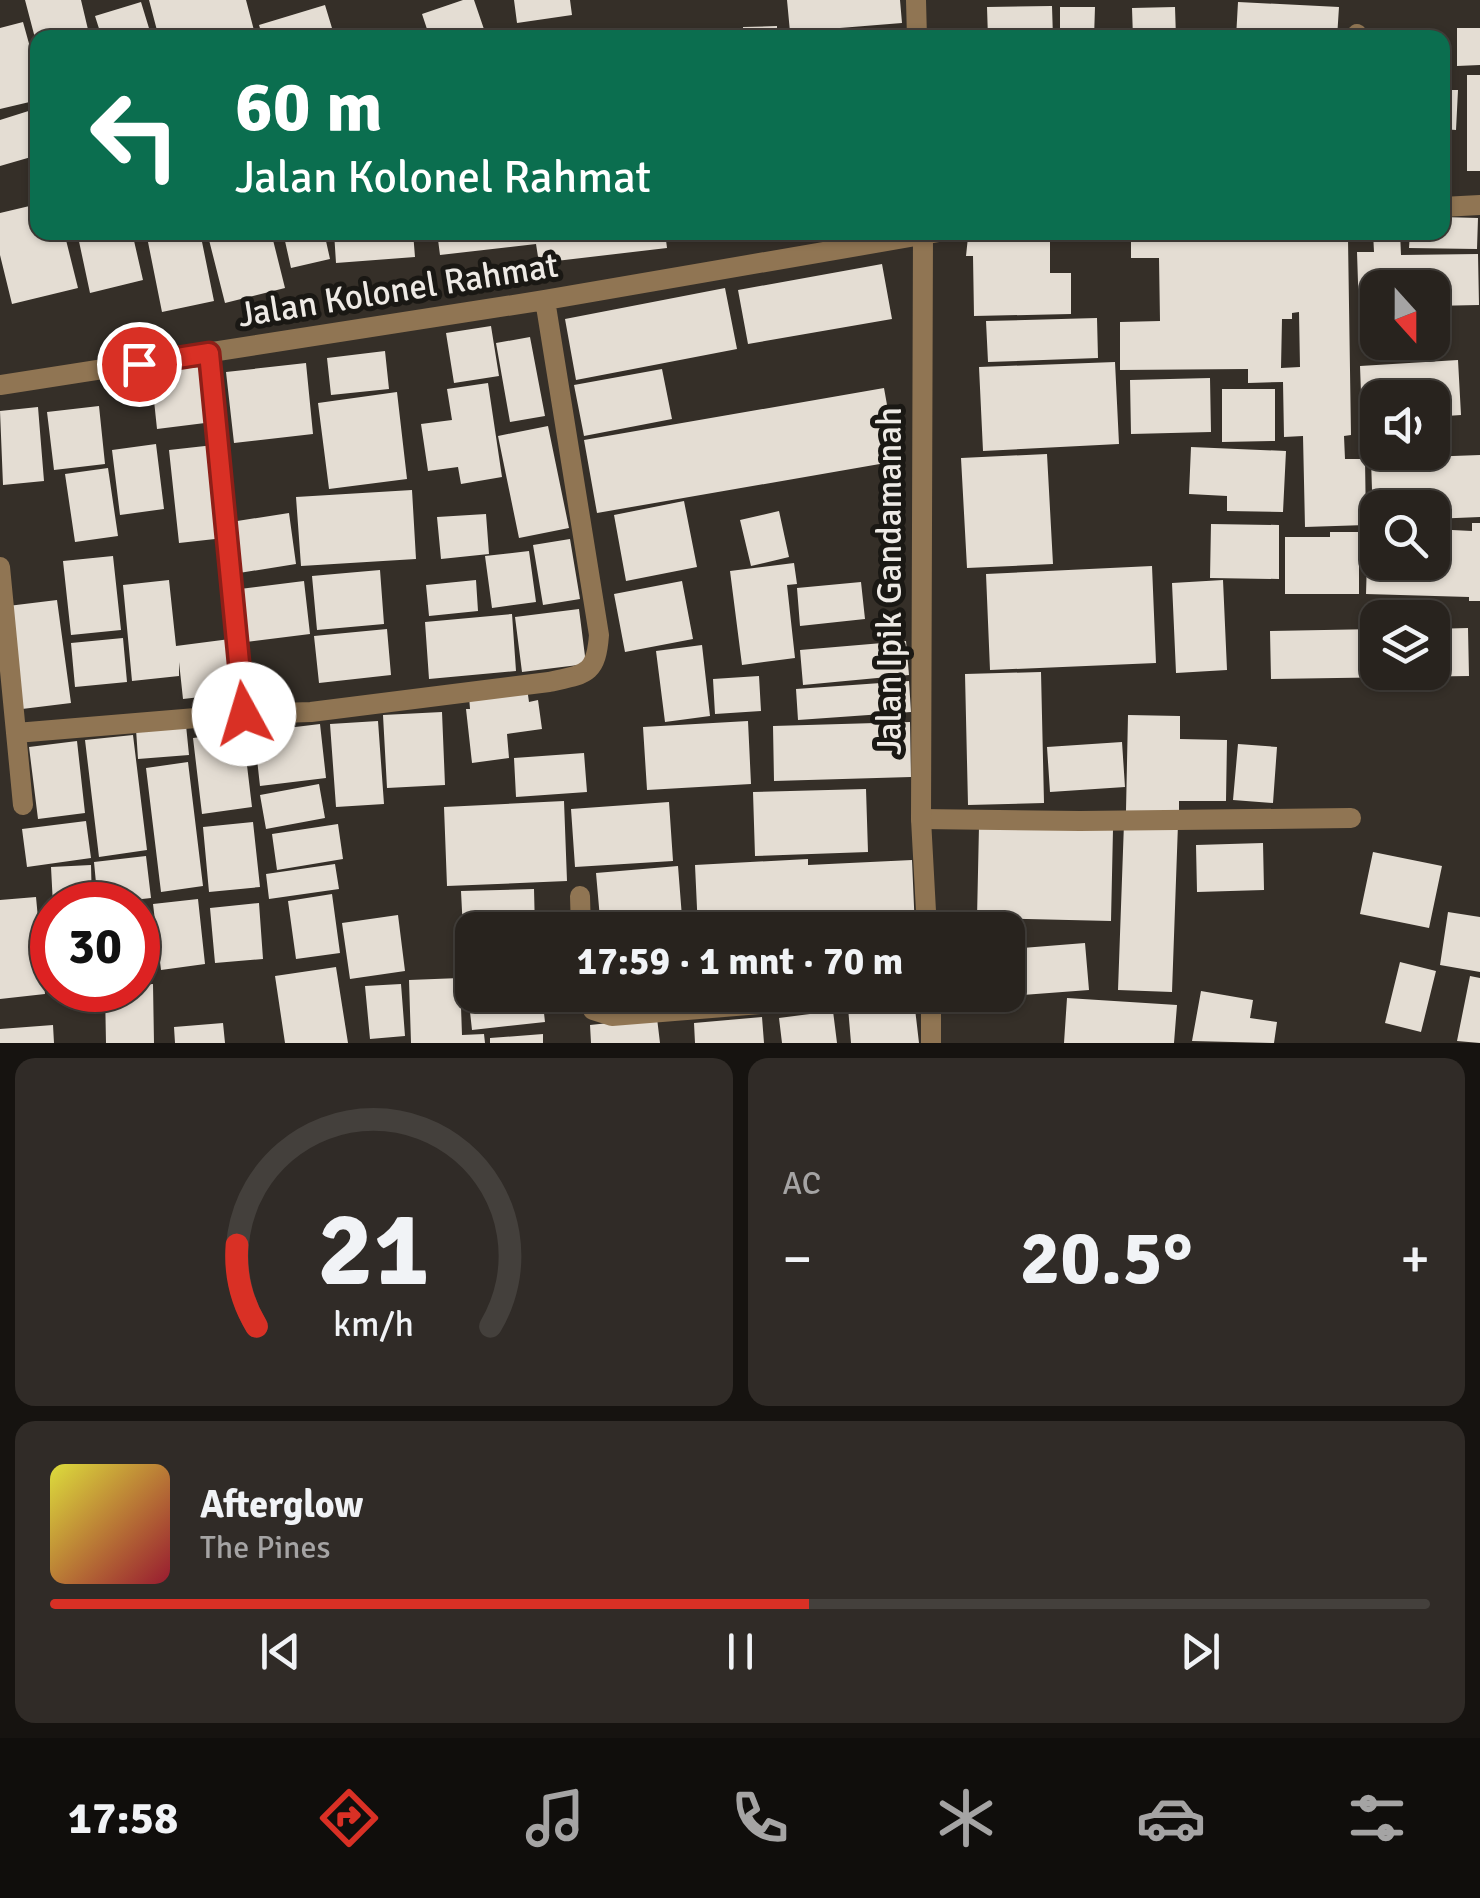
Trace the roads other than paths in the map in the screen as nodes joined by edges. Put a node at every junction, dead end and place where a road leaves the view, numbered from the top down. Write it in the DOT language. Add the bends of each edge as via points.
graph roads {
  1 [pos="916,0"];
  2 [pos="918,30"];
  3 [pos="1480,206"];
  4 [pos="1450,207"];
  5 [pos="884,240"];
  6 [pos="923,240"];
  7 [pos="546,300"];
  8 [pos="209,353"];
  9 [pos="0,386"];
  10 [pos="0,567"];
  11 [pos="244,714"];
  12 [pos="16,734"];
  13 [pos="23,805"];
  14 [pos="921,818"];
  15 [pos="1350,818"];
  16 [pos="580,896"];
  17 [pos="580,912"];
  18 [pos="926,912"];
  19 [pos="599,1012"];
  20 [pos="696,1012"];
  21 [pos="930,1012"];
  22 [pos="931,1043"];
  1 -- 2 [label="street"];
  3 -- 4 [label="street"];
  5 -- 7 [label="street, Jalan Kolonel Rahmat"];
  6 -- 14 [label="street, Jalan Ipik Gandamanah"];
  7 -- 8 [label="street, Jalan Kolonel Rahmat"];
  7 -- 11 [label="street" via="599,634 597,659 586,674 549,682 311,712"];
  8 -- 9 [label="street, Jalan Kolonel Rahmat"];
  8 -- 11 [label="street"];
  10 -- 12 [label="street"];
  11 -- 12 [label="street"];
  12 -- 13 [label="street"];
  14 -- 15 [label="street"];
  14 -- 18 [label="street, Jalan Ipik Gandamanah"];
  16 -- 17 [label="street"];
  19 -- 20 [label="street"];
  21 -- 22 [label="street"];
}
